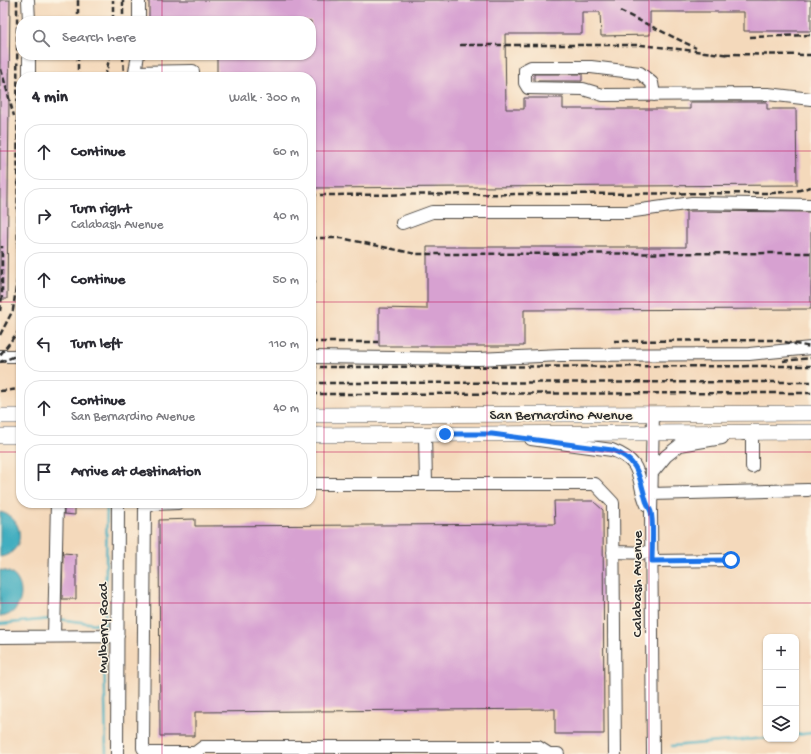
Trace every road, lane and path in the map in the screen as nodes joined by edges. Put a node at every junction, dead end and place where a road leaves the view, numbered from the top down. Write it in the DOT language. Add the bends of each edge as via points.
graph roads {
  1 [pos="28,0"];
  2 [pos="139,0"];
  3 [pos="29,16"];
  4 [pos="139,16"];
  5 [pos="29,60"];
  6 [pos="137,60"];
  7 [pos="29,72"];
  8 [pos="135,72"];
  9 [pos="174,72"];
  10 [pos="193,72"];
  11 [pos="654,95"];
  12 [pos="811,99"];
  13 [pos="811,205"];
  14 [pos="402,223"];
  15 [pos="811,348"];
  16 [pos="0,356"];
  17 [pos="16,356"];
  18 [pos="316,357"];
  19 [pos="653,413"];
  20 [pos="811,413"];
  21 [pos="561,414"];
  22 [pos="316,415"];
  23 [pos="339,415"];
  24 [pos="0,416"];
  25 [pos="16,416"];
  26 [pos="316,419"];
  27 [pos="752,432"];
  28 [pos="811,432"];
  29 [pos="652,433"];
  30 [pos="425,434"];
  31 [pos="445,434"];
  32 [pos="492,434"];
  33 [pos="316,435"];
  34 [pos="0,436"];
  35 [pos="16,436"];
  36 [pos="426,453"];
  37 [pos="752,467"];
  38 [pos="652,473"];
  39 [pos="316,484"];
  40 [pos="426,484"];
  41 [pos="808,490"];
  42 [pos="651,494"];
  43 [pos="57,508"];
  44 [pos="118,508"];
  45 [pos="145,508"];
  46 [pos="651,512"];
  47 [pos="613,552"];
  48 [pos="652,557"];
  49 [pos="731,560"];
  50 [pos="54,636"];
  51 [pos="118,636"];
  52 [pos="0,637"];
  53 [pos="538,751"];
  54 [pos="117,754"];
  55 [pos="558,754"];
  56 [pos="615,754"];
  57 [pos="652,754"];
  1 -- 3 [label="street"];
  2 -- 4 [label="street"];
  5 -- 7 [label="street"];
  6 -- 8 [label="street"];
  9 -- 10 [label="street"];
  11 -- 11 [label="street" via="603,95 583,89 528,88 525,83 526,70 531,67 591,66 640,73 652,83"];
  11 -- 12 [label="street" via="768,94"];
  13 -- 14 [label="street" via="692,203 626,212 432,212"];
  15 -- 18 [label="street" via="749,354 562,355 478,359"];
  16 -- 17 [label="street"];
  19 -- 20 [label="main road, San Bernardino Avenue"];
  19 -- 21 [label="main road, San Bernardino Avenue"];
  19 -- 29 [label="street, Calabash Avenue"];
  21 -- 23 [label="main road, San Bernardino Avenue"];
  21 -- 30 [label="main road" via="516,421 442,422"];
  22 -- 23 [label="main road, San Bernardino Avenue"];
  23 -- 26 [label="main road"];
  24 -- 25 [label="main road"];
  27 -- 28 [label="main road, San Bernardino Avenue"];
  27 -- 29 [label="main road, San Bernardino Avenue"];
  27 -- 37 [label="street"];
  27 -- 38 [label="street" via="680,445 666,456"];
  29 -- 32 [label="main road, San Bernardino Avenue"];
  29 -- 38 [label="street, Calabash Avenue"];
  30 -- 31 [label="main road, San Bernardino Avenue"];
  30 -- 33 [label="main road, San Bernardino Avenue"];
  30 -- 36 [label="street"];
  31 -- 32 [label="main road, San Bernardino Avenue"];
  31 -- 36 [label="street"];
  32 -- 46 [label="street" via="612,450 624,454 639,474"];
  34 -- 35 [label="main road"];
  36 -- 40 [label="street"];
  38 -- 42 [label="street, Calabash Avenue"];
  39 -- 40 [label="street"];
  40 -- 47 [label="street" via="595,484 613,503"];
  41 -- 42 [label="street"];
  42 -- 46 [label="street, Calabash Avenue"];
  43 -- 50 [label="street"];
  44 -- 51 [label="street, Mulberry Road"];
  45 -- 53 [label="street" via="142,748 147,753 195,753 203,747"];
  46 -- 48 [label="street, Calabash Avenue"];
  47 -- 48 [label="street"];
  47 -- 56 [label="street"];
  48 -- 49 [label="street"];
  48 -- 57 [label="street, Calabash Avenue"];
  50 -- 51 [label="street"];
  50 -- 52 [label="street"];
  51 -- 54 [label="street, Mulberry Road"];
  53 -- 55 [label="street"];
}
